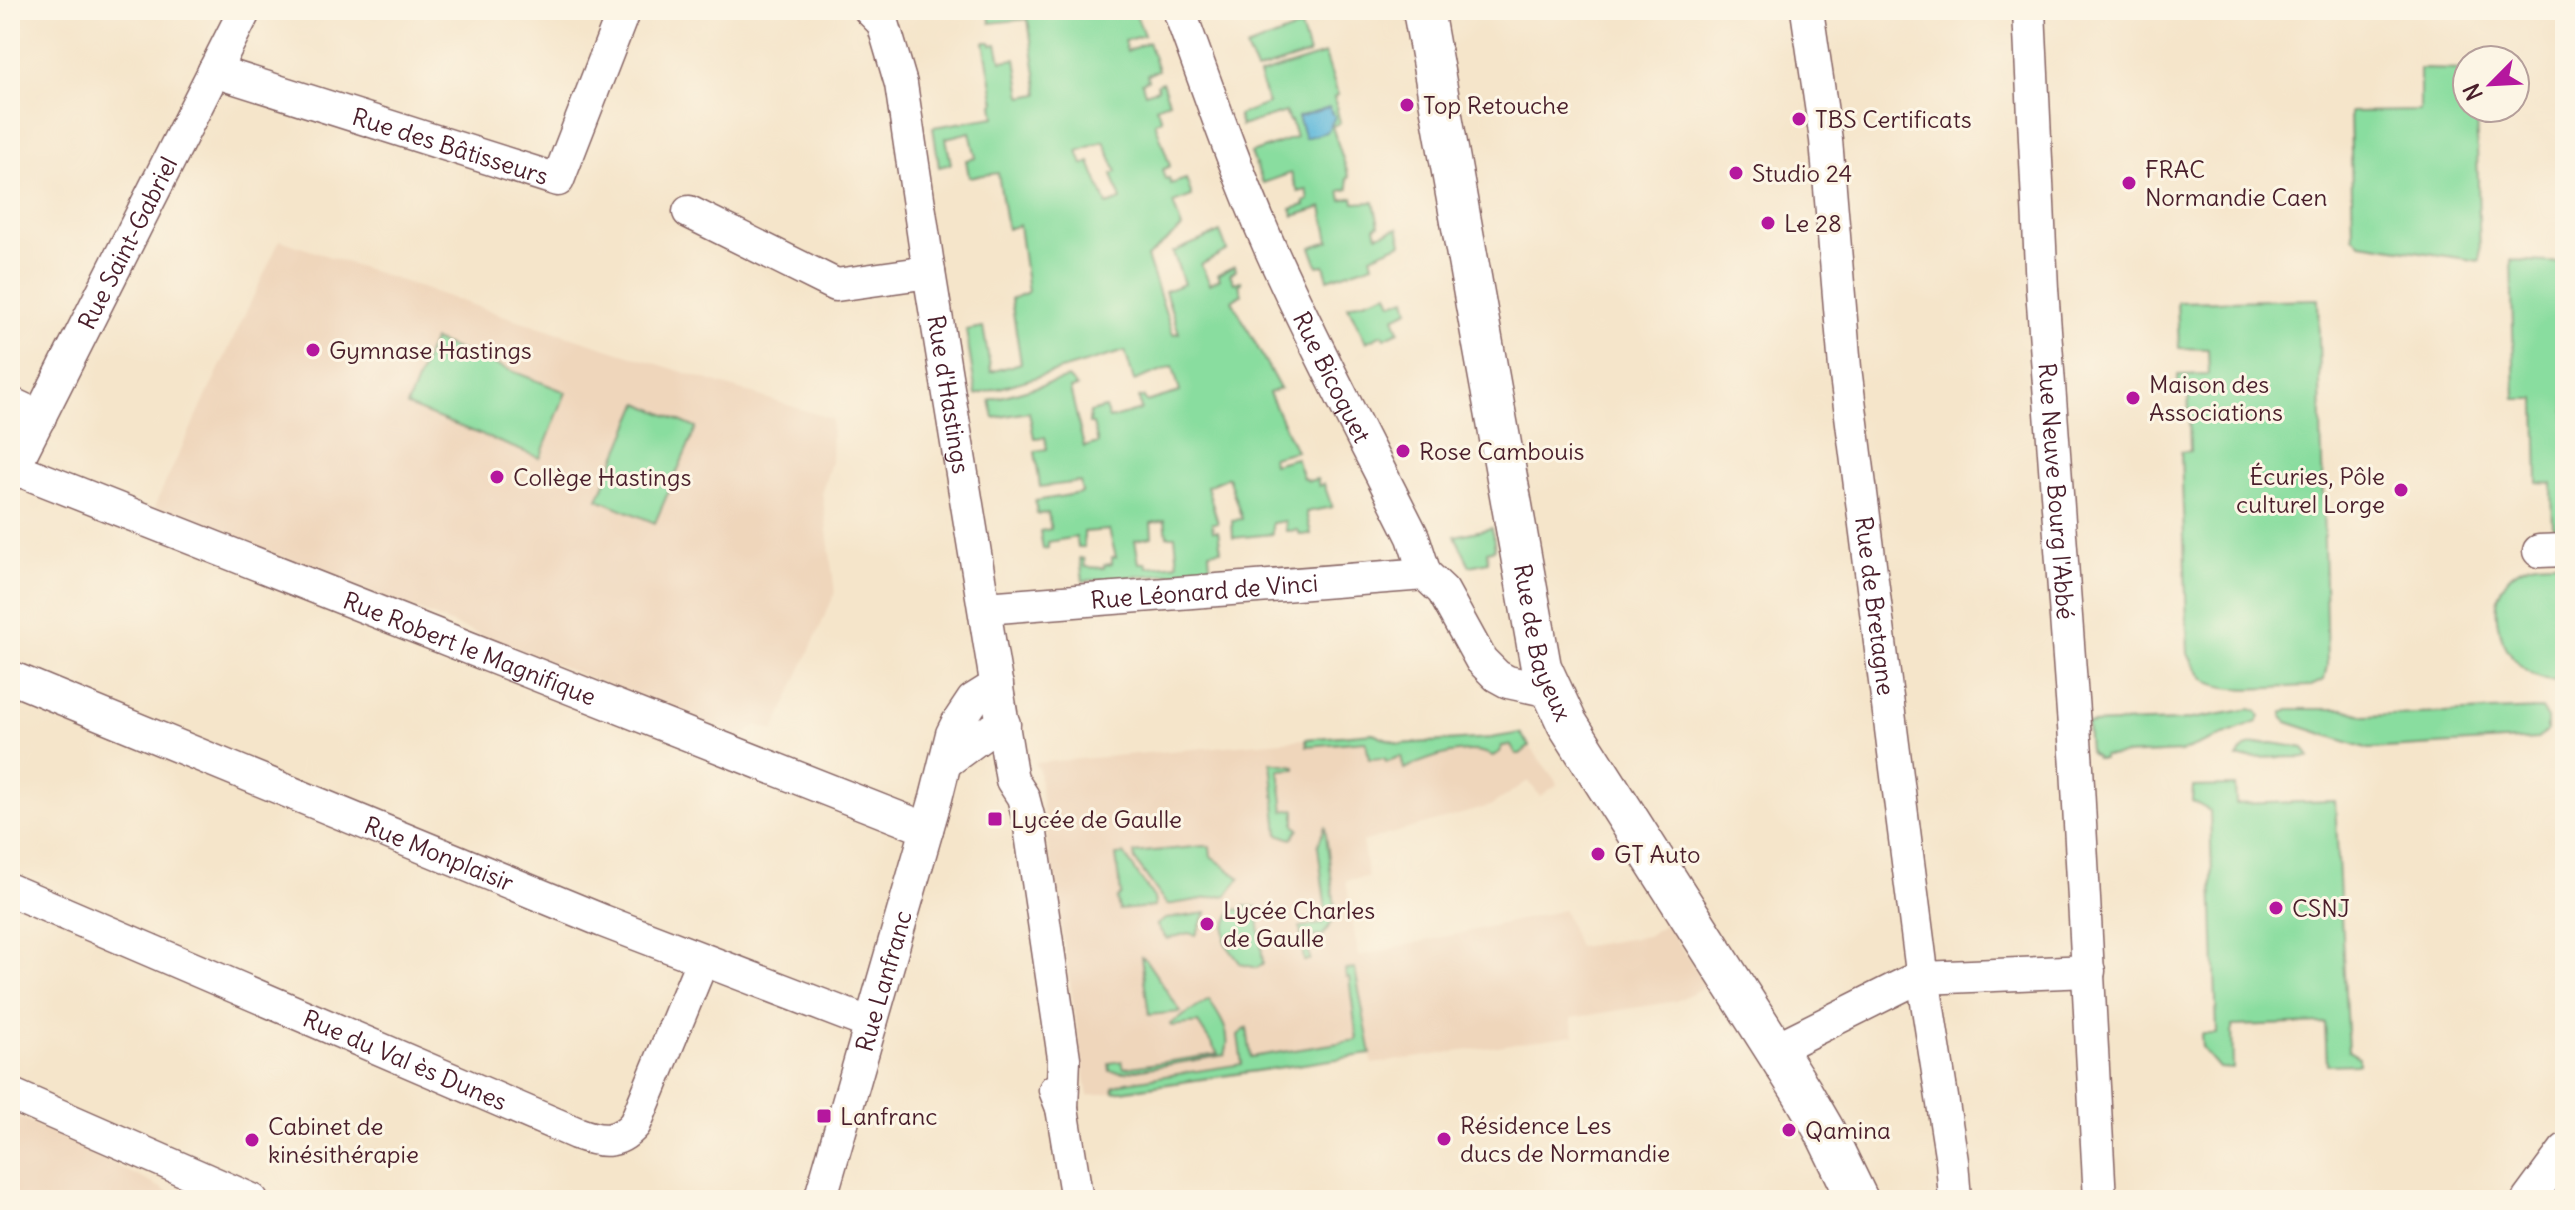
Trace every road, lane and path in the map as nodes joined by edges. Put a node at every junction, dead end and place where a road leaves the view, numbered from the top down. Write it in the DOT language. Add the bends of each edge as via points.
graph roads {
  1 [pos="624,10"];
  2 [pos="1179,10"];
  3 [pos="1423,10"];
  4 [pos="1807,10"];
  5 [pos="2029,10"];
  6 [pos="873,11"];
  7 [pos="236,16"];
  8 [pos="214,71"];
  9 [pos="689,212"];
  10 [pos="929,272"];
  11 [pos="10,403"];
  12 [pos="40,417"];
  13 [pos="12,472"];
  14 [pos="1425,574"];
  15 [pos="985,608"];
  16 [pos="10,677"];
  17 [pos="997,685"];
  18 [pos="1550,691"];
  19 [pos="1004,724"];
  20 [pos="946,762"];
  21 [pos="927,829"];
  22 [pos="10,890"];
  23 [pos="702,961"];
  24 [pos="2089,971"];
  25 [pos="1923,978"];
  26 [pos="871,1024"];
  27 [pos="1776,1052"];
  28 [pos="10,1094"];
  29 [pos="2565,1150"];
  30 [pos="252,1200"];
  31 [pos="820,1200"];
  32 [pos="1077,1200"];
  33 [pos="1858,1200"];
  34 [pos="1955,1200"];
  35 [pos="2100,1200"];
  36 [pos="2528,1200"];
  1 -- 8 [label="street, Rue des Bâtisseurs" via="558,180"];
  2 -- 14 [label="street, Rue Bicoquet" via="1270,247 1413,537"];
  3 -- 18 [label="main road, Rue de Bayeux" via="1535,640"];
  4 -- 25 [label="street, Rue de Bretagne" via="1826,140 1845,368"];
  5 -- 24 [label="street, Rue Neuve Bourg l'Abbé" via="2043,303"];
  6 -- 10 [label="street, Rue d'Hastings" via="889,37 901,84"];
  7 -- 8 [label="street, Rue Saint-Gabriel"];
  8 -- 12 [label="street, Rue Saint-Gabriel"];
  9 -- 10 [label="street" via="836,285"];
  10 -- 15 [label="street, Rue d'Hastings"];
  11 -- 12 [label="street"];
  12 -- 13 [label="street, Rue Saint-Gabriel"];
  13 -- 21 [label="street, Rue Robert le Magnifique"];
  14 -- 15 [label="street, Rue Léonard de Vinci"];
  14 -- 18 [label="street, Rue Bicoquet" via="1443,591 1481,660 1497,676"];
  15 -- 17 [label="street, Rue d'Hastings"];
  16 -- 23 [label="street, Rue Monplaisir"];
  17 -- 19 [label="street, Rue d'Hastings"];
  17 -- 20 [label="street, Rue Lanfranc" via="973,700 952,734"];
  18 -- 27 [label="main road, Rue de Bayeux"];
  19 -- 20 [label="street"];
  19 -- 32 [label="street, Rue d'Hastings" via="1012,780 1029,820 1053,975 1064,1058 1062,1108"];
  20 -- 21 [label="street, Rue Lanfranc"];
  21 -- 26 [label="street, Rue Lanfranc"];
  22 -- 23 [label="street, Rue du Val ès Dunes" via="576,1133 607,1141 635,1124"];
  23 -- 26 [label="street, Rue Monplaisir"];
  24 -- 25 [label="street"];
  24 -- 35 [label="street, Rue Neuve Bourg l'Abbé"];
  25 -- 27 [label="street"];
  25 -- 34 [label="street, Rue de Bretagne"];
  26 -- 31 [label="street, Rue Lanfranc"];
  27 -- 33 [label="main road, Rue de Bayeux" via="1824,1130"];
  28 -- 30 [label="street"];
  29 -- 36 [label="street"];
}
